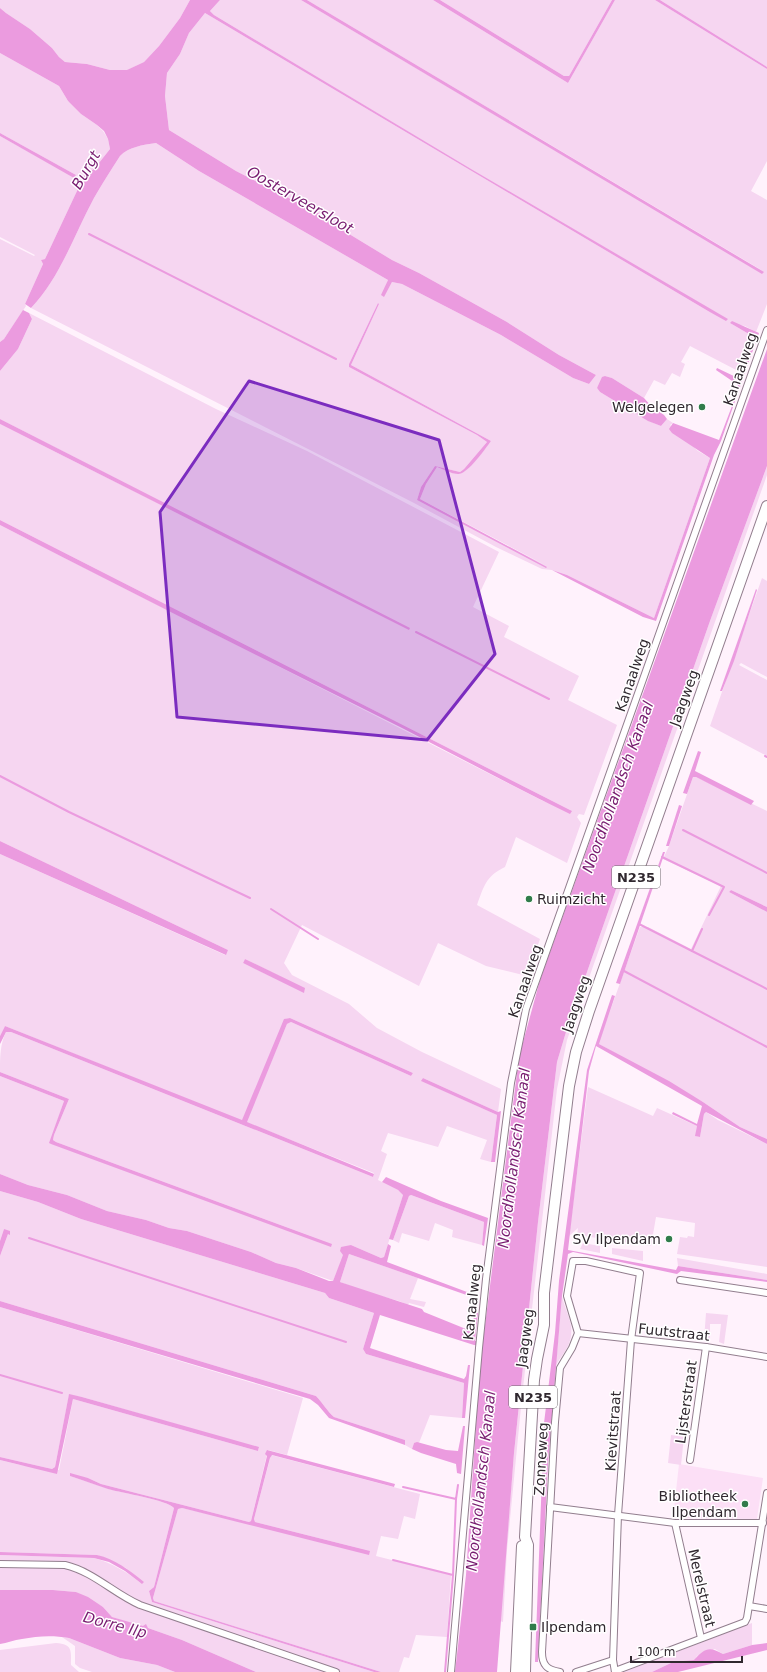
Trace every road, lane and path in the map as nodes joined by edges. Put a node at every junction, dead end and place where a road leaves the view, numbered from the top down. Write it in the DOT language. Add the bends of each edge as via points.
graph roads {
  1 [pos="767,330"];
  2 [pos="767,506"];
  3 [pos="680,1280"];
  4 [pos="767,1294"];
  5 [pos="578,1333"];
  6 [pos="631,1340"];
  7 [pos="706,1347"];
  8 [pos="767,1357"];
  9 [pos="690,1460"];
  10 [pos="767,1493"];
  11 [pos="550,1507"];
  12 [pos="618,1516"];
  13 [pos="675,1523"];
  14 [pos="764,1528"];
  15 [pos="525,1536"];
  16 [pos="0,1564"];
  17 [pos="749,1606"];
  18 [pos="767,1609"];
  19 [pos="701,1638"];
  20 [pos="613,1660"];
  21 [pos="336,1672"];
  22 [pos="451,1672"];
  23 [pos="516,1672"];
  24 [pos="525,1672"];
  25 [pos="560,1672"];
  26 [pos="576,1672"];
  27 [pos="615,1672"];
  1 -- 22 [label="street, Kanaalweg" via="526,1009 510,1083 479,1339"];
  2 -- 15 [label="main road, Jaagweg / N235" via="593,997 573,1062 545,1286 544,1325 534,1375"];
  3 -- 4 [label="street"];
  5 -- 6 [label="street, Fuutstraat"];
  5 -- 6 [label="street, Kievitstraat" via="567,1296 573,1261 586,1261 640,1273"];
  5 -- 11 [label="street, Zonneweg" via="560,1368"];
  6 -- 7 [label="street, Fuutstraat"];
  6 -- 12 [label="street, Kievitstraat"];
  7 -- 8 [label="street, Fuutstraat"];
  7 -- 9 [label="street, Lijsterstraat"];
  10 -- 14 [label="street"];
  11 -- 12 [label="street"];
  11 -- 25 [label="street, Zonneweg" via="542,1660 552,1670"];
  12 -- 13 [label="street"];
  12 -- 20 [label="street, Kievitstraat"];
  13 -- 14 [label="street"];
  13 -- 19 [label="street, Merelstraat"];
  14 -- 17 [label="street"];
  15 -- 23 [label="main road, Jaagweg / N235" via="522,1545"];
  15 -- 24 [label="main road, Jaagweg / N235" via="528,1552"];
  16 -- 21 [label="street" via="74,1567 140,1605"];
  17 -- 18 [label="street"];
  17 -- 19 [label="street" via="747,1618 742,1623"];
  19 -- 27 [label="street, Merelstraat"];
  20 -- 26 [label="street"];
  20 -- 27 [label="street, Merelstraat"];
}
